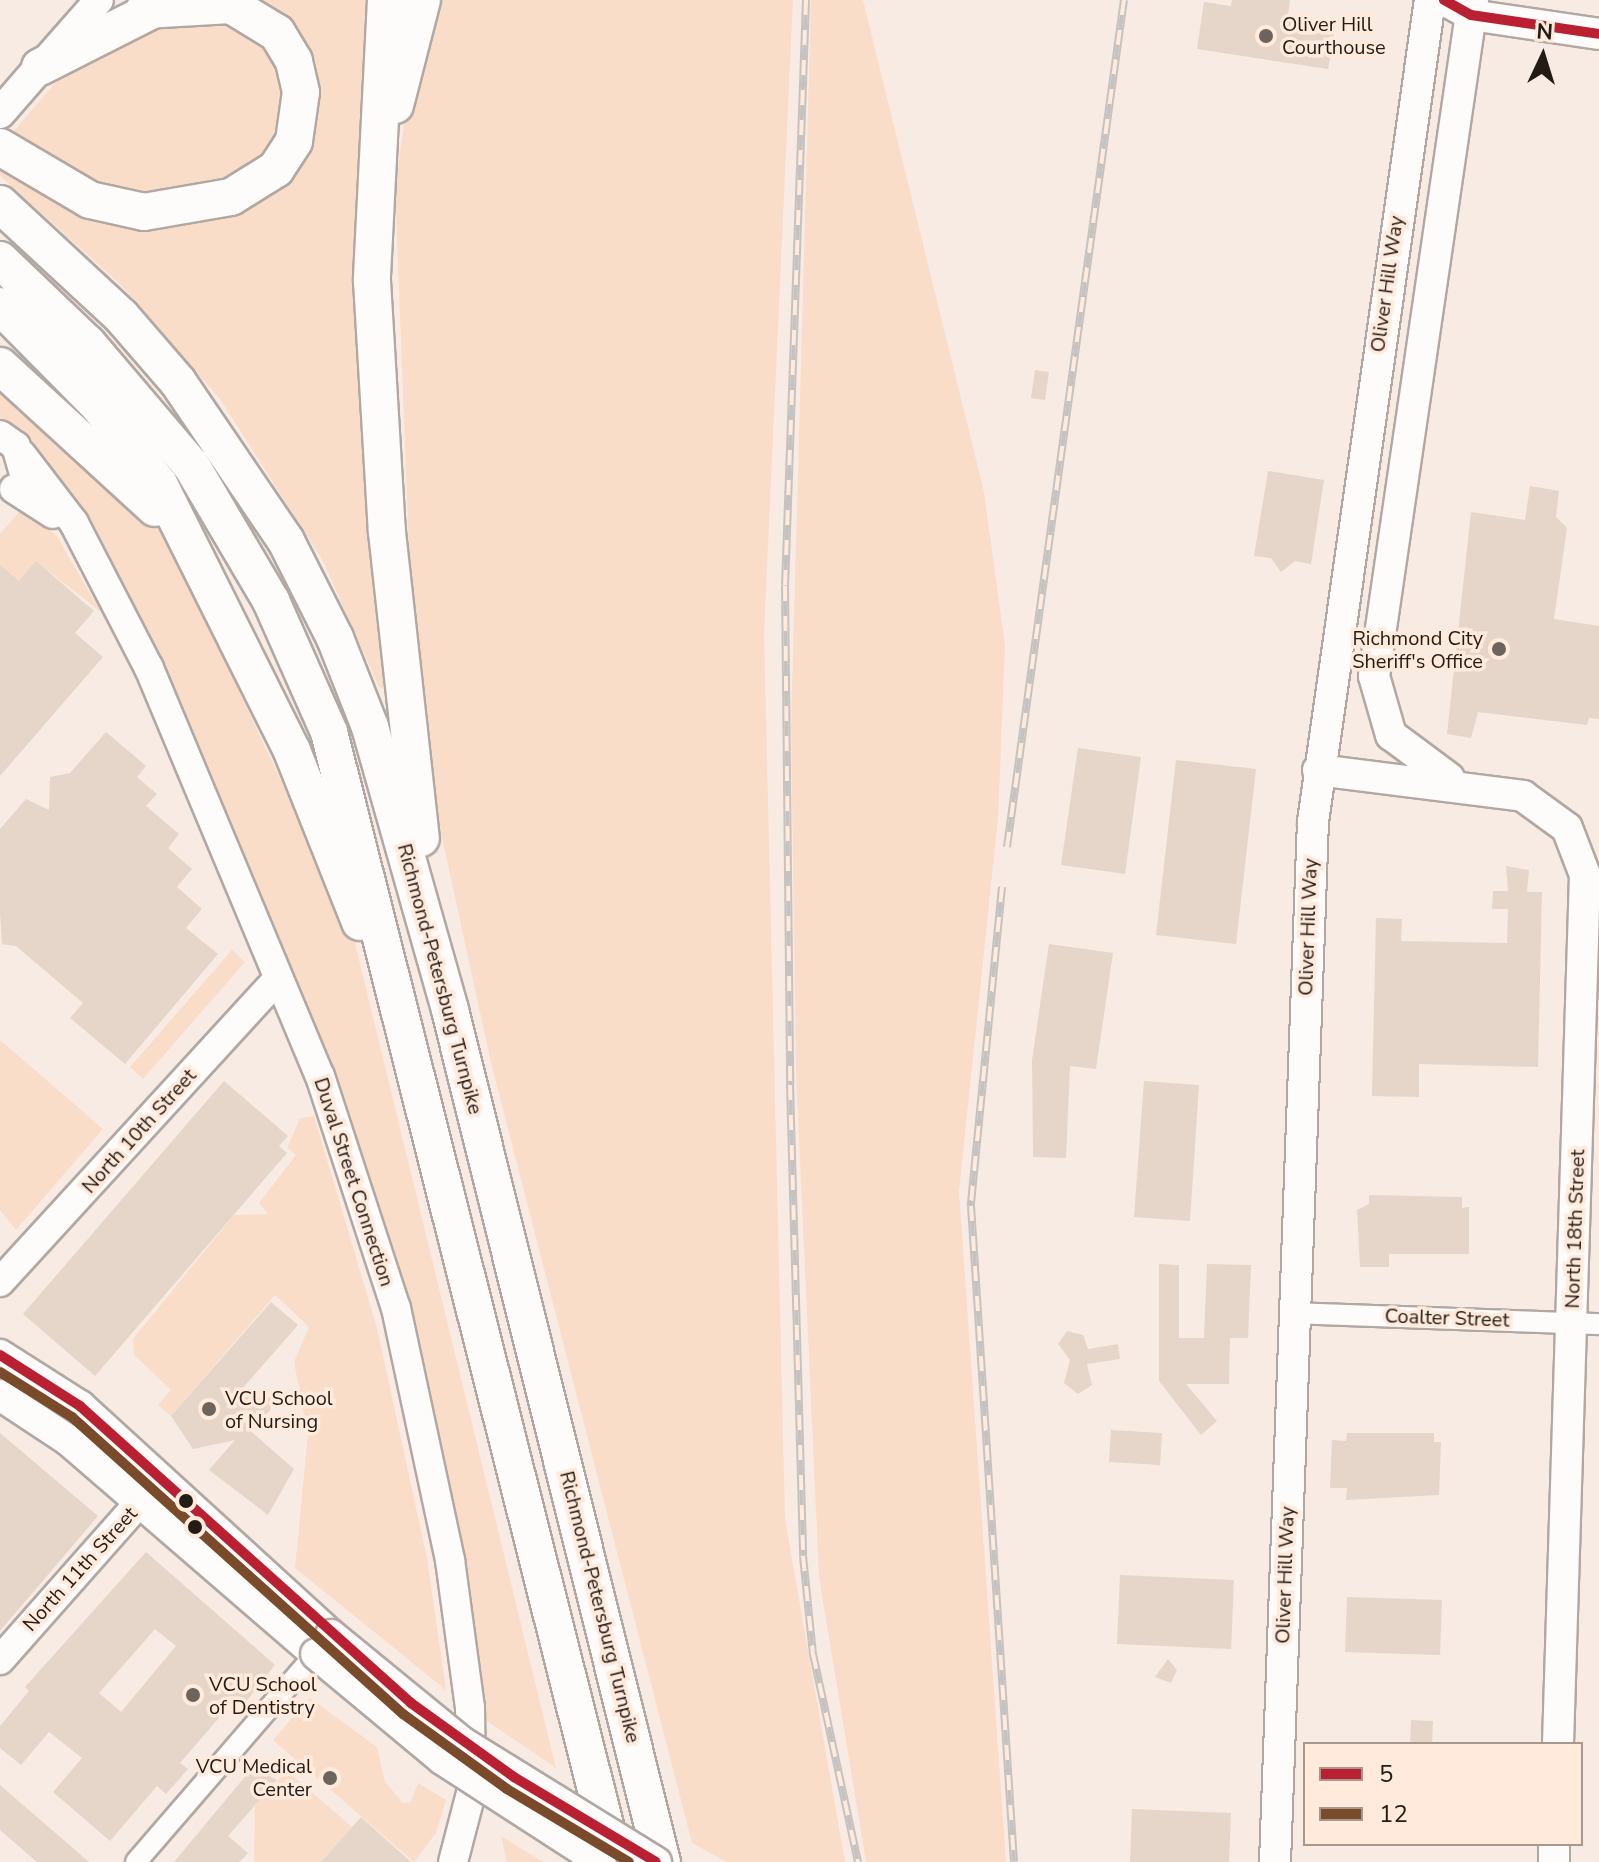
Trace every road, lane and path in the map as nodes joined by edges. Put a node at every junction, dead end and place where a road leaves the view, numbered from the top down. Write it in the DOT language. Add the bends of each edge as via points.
graph roads {
  1 [pos="99,0"];
  2 [pos="386,0"];
  3 [pos="422,0"];
  4 [pos="1430,0"];
  5 [pos="1444,0"];
  6 [pos="159,5"];
  7 [pos="1472,8"];
  8 [pos="1599,34"];
  9 [pos="31,78"];
  10 [pos="0,113"];
  11 [pos="0,147"];
  12 [pos="0,204"];
  13 [pos="0,260"];
  14 [pos="372,281"];
  15 [pos="0,306"];
  16 [pos="0,366"];
  17 [pos="0,435"];
  18 [pos="22,455"];
  19 [pos="4,495"];
  20 [pos="82,543"];
  21 [pos="208,574"];
  22 [pos="1318,770"];
  23 [pos="1469,787"];
  24 [pos="278,979"];
  25 [pos="450,1010"];
  26 [pos="407,1034"];
  27 [pos="0,1282"];
  28 [pos="1294,1313"];
  29 [pos="1586,1323"];
  30 [pos="0,1355"];
  31 [pos="0,1395"];
  32 [pos="150,1490"];
  33 [pos="557,1633"];
  34 [pos="324,1644"];
  35 [pos="0,1660"];
  36 [pos="1558,1742"];
  37 [pos="136,1862"];
  38 [pos="453,1862"];
  39 [pos="583,1862"];
  40 [pos="601,1862"];
  41 [pos="614,1862"];
  42 [pos="659,1862"];
  43 [pos="1275,1862"];
  1 -- 9 [label="street"];
  2 -- 14 [label="highway"];
  3 -- 14 [label="highway" via="393,117"];
  4 -- 22 [label="main road, Oliver Hill Way"];
  5 -- 7 [label="main road"];
  6 -- 9 [label="highway"];
  6 -- 11 [label="highway" via="231,5 277,33 294,61 301,92 294,141 276,169 231,197 144,212 90,200"];
  7 -- 8 [label="main road"];
  7 -- 23 [label="main road, Oliver Hill Way" via="1374,676 1378,707 1400,746"];
  9 -- 10 [label="main road"];
  12 -- 25 [label="highway, Richmond-Petersburg Turnpike" via="121,316 178,382 286,541 370,727"];
  13 -- 26 [label="highway" via="87,343 191,465 271,601 329,732"];
  14 -- 25 [label="highway" via="401,670"];
  15 -- 21 [label="highway" via="130,445"];
  16 -- 21 [label="highway" via="141,494"];
  17 -- 18 [label="street, Duval Street Connection"];
  18 -- 19 [label="street"];
  18 -- 20 [label="street, Duval Street Connection"];
  19 -- 20 [label="street, Duval Street Connection"];
  20 -- 24 [label="street, Duval Street Connection" via="149,668"];
  21 -- 26 [label="highway" via="292,751"];
  22 -- 23 [label="main road, North 18th Street"];
  22 -- 28 [label="main road, Oliver Hill Way"];
  23 -- 29 [label="main road, North 18th Street" via="1523,796 1554,815 1579,850 1585,875"];
  24 -- 27 [label="street, North 10th Street"];
  24 -- 38 [label="street, Duval Street Connection" via="351,1167 421,1411 472,1734 471,1793"];
  25 -- 42 [label="highway, Richmond-Petersburg Turnpike"];
  26 -- 33 [label="highway"];
  28 -- 29 [label="street, Coalter Street"];
  28 -- 43 [label="main road, Oliver Hill Way"];
  29 -- 36 [label="main road, North 18th Street"];
  30 -- 32 [label="main road" via="80,1406"];
  31 -- 32 [label="main road"];
  32 -- 34 [label="main road"];
  32 -- 35 [label="street, North 11th Street"];
  33 -- 39 [label="highway"];
  33 -- 41 [label="highway"];
  34 -- 37 [label="street"];
  34 -- 40 [label="main road, bridge" via="454,1769"];
  34 -- 42 [label="main road, bridge" via="463,1743"];
}
